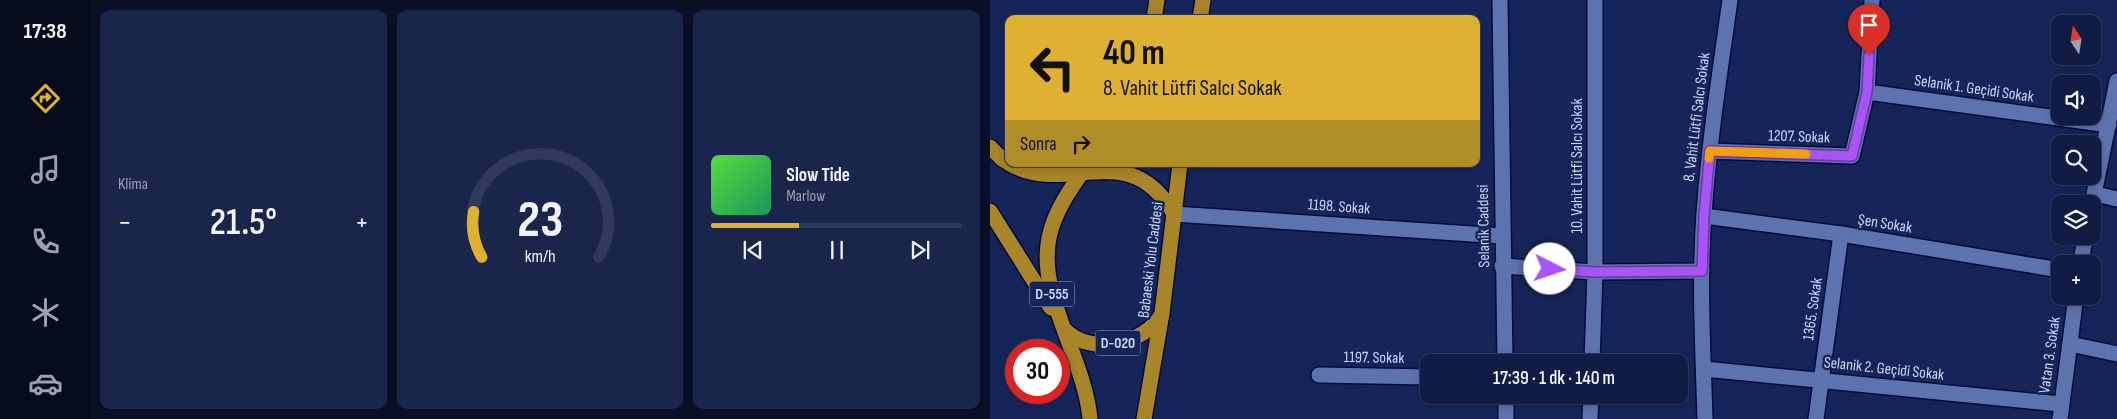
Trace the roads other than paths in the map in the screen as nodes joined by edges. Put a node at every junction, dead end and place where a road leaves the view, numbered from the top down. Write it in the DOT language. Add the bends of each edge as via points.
graph roads {
  1 [pos="1157,0"];
  2 [pos="1202,0"];
  3 [pos="1500,0"];
  4 [pos="1595,0"];
  5 [pos="1730,0"];
  6 [pos="1872,0"];
  7 [pos="1155,15"];
  8 [pos="1200,15"];
  9 [pos="2117,81"];
  10 [pos="1867,92"];
  11 [pos="2115,104"];
  12 [pos="2109,125"];
  13 [pos="990,147"];
  14 [pos="1710,151"];
  15 [pos="1005,159"];
  16 [pos="1021,167"];
  17 [pos="1180,167"];
  18 [pos="1085,168"];
  19 [pos="2095,195"];
  20 [pos="2101,199"];
  21 [pos="2117,199"];
  22 [pos="990,211"];
  23 [pos="1174,214"];
  24 [pos="1704,216"];
  25 [pos="1841,234"];
  26 [pos="1502,236"];
  27 [pos="1502,266"];
  28 [pos="2051,269"];
  29 [pos="1702,271"];
  30 [pos="1595,272"];
  31 [pos="2075,305"];
  32 [pos="1162,313"];
  33 [pos="1066,331"];
  34 [pos="2070,344"];
  35 [pos="1505,354"];
  36 [pos="1592,354"];
  37 [pos="2117,354"];
  38 [pos="1704,370"];
  39 [pos="1319,375"];
  40 [pos="1420,377"];
  41 [pos="1821,380"];
  42 [pos="1506,404"];
  43 [pos="1591,404"];
  44 [pos="2061,404"];
  45 [pos="1090,419"];
  46 [pos="1144,419"];
  47 [pos="1506,419"];
  48 [pos="1590,419"];
  49 [pos="1705,419"];
  50 [pos="1816,419"];
  51 [pos="2060,419"];
  1 -- 7 [label="highway"];
  2 -- 8 [label="highway"];
  3 -- 26 [label="street, Selanik Caddesi"];
  4 -- 30 [label="street, 10. Vahit Lütfi Salcı Sokak"];
  5 -- 14 [label="street, 8. Vahit Lütfi Salcı Sokak"];
  6 -- 10 [label="street"];
  9 -- 11 [label="street"];
  10 -- 12 [label="street, Selanik 1. Geçidi Sokak"];
  10 -- 14 [label="street, 1207. Sokak" via="1852,156"];
  11 -- 12 [label="street"];
  12 -- 19 [label="street"];
  13 -- 15 [label="highway"];
  14 -- 24 [label="street, 8. Vahit Lütfi Salcı Sokak"];
  16 -- 18 [label="highway" via="1035,172"];
  17 -- 23 [label="highway, Babaeski Yolu Caddesi"];
  18 -- 23 [label="highway" via="1132,176 1158,191"];
  18 -- 33 [label="highway, D-555" via="1056,216 1046,263"];
  20 -- 21 [label="street"];
  22 -- 33 [label="highway, D-020"];
  23 -- 26 [label="street, 1198. Sokak"];
  23 -- 32 [label="highway, Babaeski Yolu Caddesi"];
  24 -- 25 [label="street, Şen Sokak"];
  24 -- 29 [label="street, 8. Vahit Lütfi Salcı Sokak"];
  25 -- 28 [label="street, Şen Sokak"];
  25 -- 41 [label="street, 1365. Sokak"];
  26 -- 27 [label="street, Selanik Caddesi"];
  27 -- 30 [label="street"];
  27 -- 35 [label="street, Selanik Caddesi"];
  29 -- 30 [label="street"];
  29 -- 38 [label="street, 8. Vahit Lütfi Salcı Sokak"];
  30 -- 36 [label="street, 10. Vahit Lütfi Salcı Sokak"];
  31 -- 34 [label="street, Vatan 3. Sokak"];
  32 -- 33 [label="highway, D-020" via="1147,332 1122,342 1090,344 1076,340"];
  32 -- 46 [label="highway, Babaeski Yolu Caddesi"];
  33 -- 45 [label="highway, D-555" via="1082,377"];
  34 -- 37 [label="street"];
  34 -- 44 [label="street, Vatan 3. Sokak"];
  38 -- 41 [label="street, Selanik 2. Geçidi Sokak"];
  38 -- 49 [label="street, 8. Vahit Lütfi Salcı Sokak"];
  39 -- 40 [label="street, 1197. Sokak"];
  41 -- 44 [label="street, Selanik 2. Geçidi Sokak"];
  41 -- 50 [label="street, 1365. Sokak"];
  42 -- 47 [label="street"];
  43 -- 48 [label="street"];
  44 -- 51 [label="street, Vatan 3. Sokak"];
}
